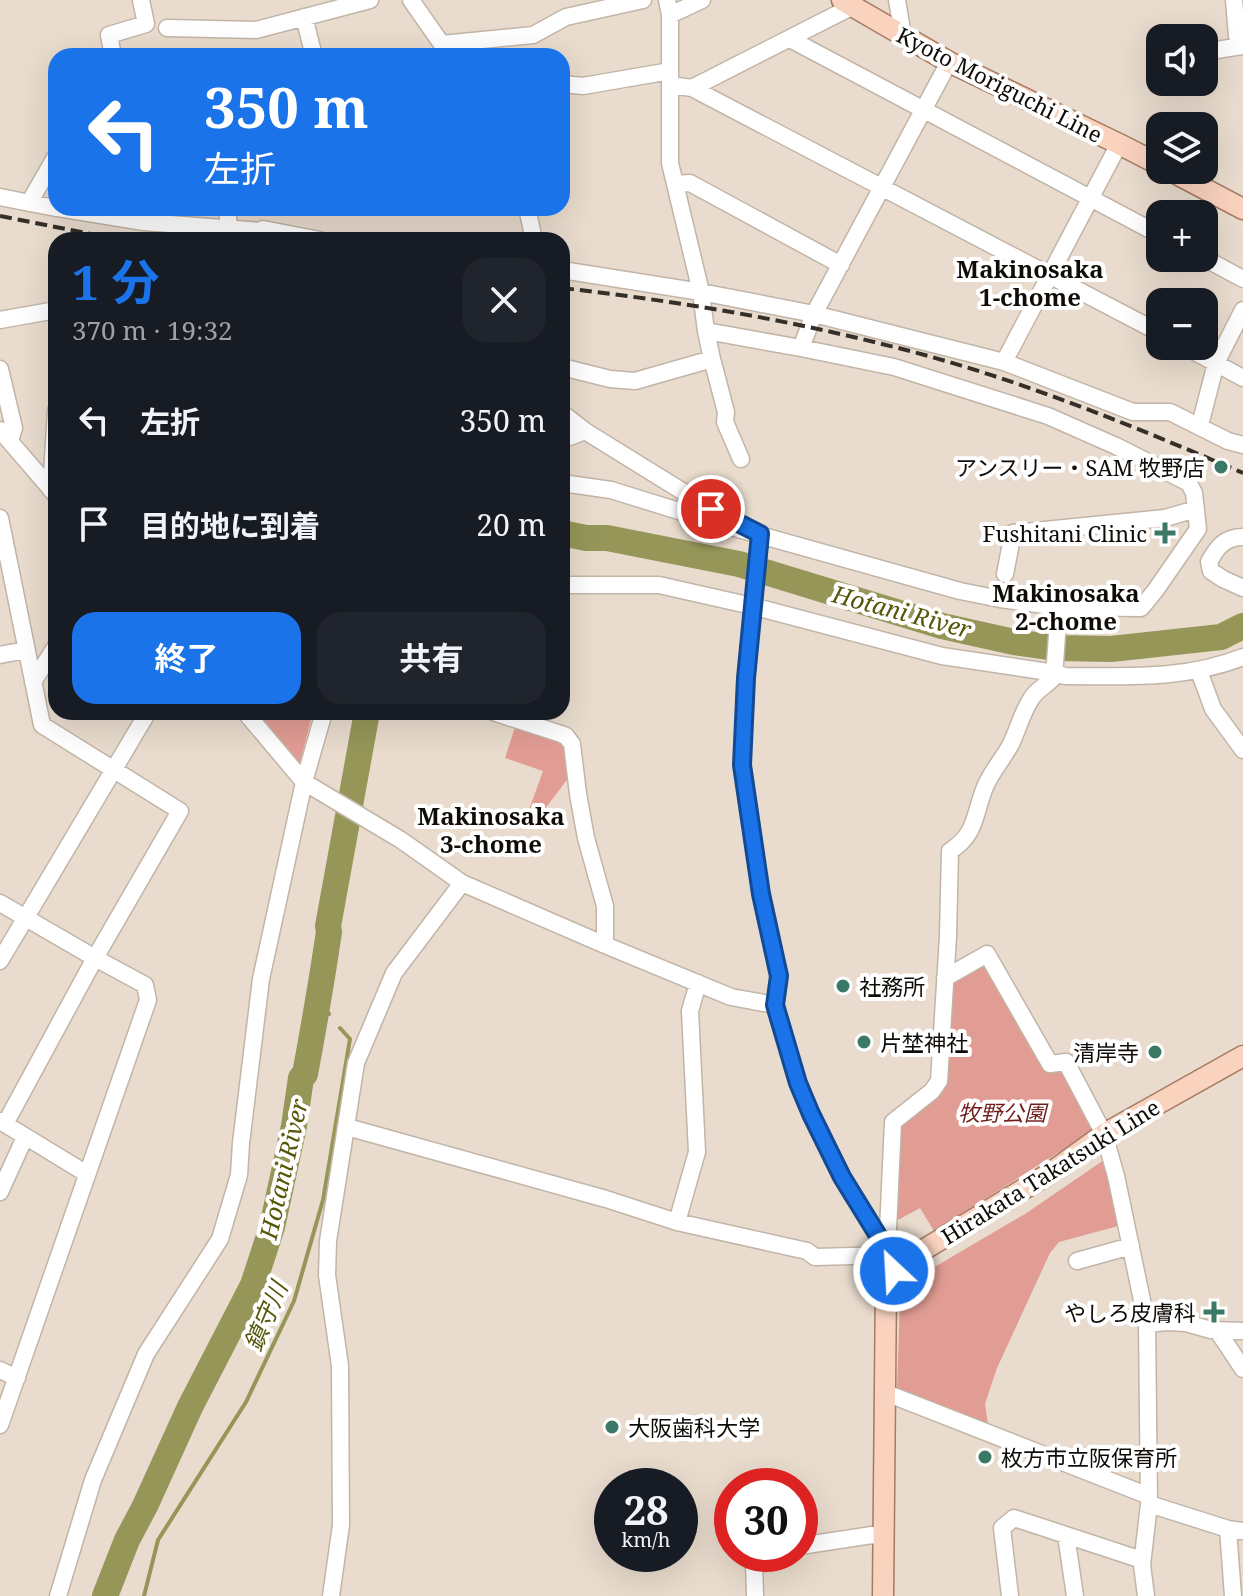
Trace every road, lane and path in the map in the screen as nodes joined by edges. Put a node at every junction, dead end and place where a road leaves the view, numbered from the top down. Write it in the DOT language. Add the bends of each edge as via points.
graph roads {
  1 [pos="141,0"];
  2 [pos="370,0"];
  3 [pos="411,0"];
  4 [pos="643,0"];
  5 [pos="702,0"];
  6 [pos="897,0"];
  7 [pos="1234,0"];
  8 [pos="848,3"];
  9 [pos="668,8"];
  10 [pos="304,17"];
  11 [pos="167,28"];
  12 [pos="903,36"];
  13 [pos="790,39"];
  14 [pos="1243,46"];
  15 [pos="111,48"];
  16 [pos="312,48"];
  17 [pos="445,48"];
  18 [pos="458,48"];
  19 [pos="1218,50"];
  20 [pos="949,62"];
  21 [pos="670,78"];
  22 [pos="570,85"];
  23 [pos="692,88"];
  24 [pos="924,110"];
  25 [pos="1119,144"];
  26 [pos="1146,158"];
  27 [pos="48,170"];
  28 [pos="675,184"];
  29 [pos="1196,184"];
  30 [pos="883,188"];
  31 [pos="0,197"];
  32 [pos="1091,198"];
  33 [pos="29,203"];
  34 [pos="48,206"];
  35 [pos="1243,209"];
  36 [pos="149,216"];
  37 [pos="228,216"];
  38 [pos="1146,227"];
  39 [pos="229,228"];
  40 [pos="279,232"];
  41 [pos="841,265"];
  42 [pos="1218,266"];
  43 [pos="570,271"];
  44 [pos="1050,276"];
  45 [pos="1243,279"];
  46 [pos="701,292"];
  47 [pos="1243,310"];
  48 [pos="48,311"];
  49 [pos="814,314"];
  50 [pos="0,320"];
  51 [pos="1146,326"];
  52 [pos="706,331"];
  53 [pos="801,348"];
  54 [pos="712,359"];
  55 [pos="1210,360"];
  56 [pos="1004,362"];
  57 [pos="1216,363"];
  58 [pos="0,369"];
  59 [pos="570,369"];
  60 [pos="1243,378"];
  61 [pos="570,419"];
  62 [pos="1200,425"];
  63 [pos="585,431"];
  64 [pos="5,436"];
  65 [pos="570,437"];
  66 [pos="1243,445"];
  67 [pos="741,459"];
  68 [pos="570,484"];
  69 [pos="48,485"];
  70 [pos="1196,509"];
  71 [pos="0,518"];
  72 [pos="1243,537"];
  73 [pos="760,538"];
  74 [pos="1005,574"];
  75 [pos="570,585"];
  76 [pos="1243,588"];
  77 [pos="752,604"];
  78 [pos="1059,610"];
  79 [pos="26,650"];
  80 [pos="0,655"];
  81 [pos="1243,657"];
  82 [pos="48,659"];
  83 [pos="1055,670"];
  84 [pos="1199,671"];
  85 [pos="33,682"];
  86 [pos="143,720"];
  87 [pos="252,720"];
  88 [pos="322,720"];
  89 [pos="518,720"];
  90 [pos="1243,750"];
  91 [pos="114,770"];
  92 [pos="304,782"];
  93 [pos="462,883"];
  94 [pos="0,903"];
  95 [pos="25,918"];
  96 [pos="605,945"];
  97 [pos="95,958"];
  98 [pos="0,961"];
  99 [pos="945,978"];
  100 [pos="698,983"];
  101 [pos="775,1005"];
  102 [pos="1243,1056"];
  103 [pos="2,1123"];
  104 [pos="347,1127"];
  105 [pos="1104,1134"];
  106 [pos="25,1137"];
  107 [pos="87,1174"];
  108 [pos="0,1192"];
  109 [pos="677,1222"];
  110 [pos="1131,1246"];
  111 [pos="1077,1261"];
  112 [pos="892,1263"];
  113 [pos="1147,1324"];
  114 [pos="1217,1330"];
  115 [pos="1243,1331"];
  116 [pos="1243,1369"];
  117 [pos="0,1370"];
  118 [pos="17,1378"];
  119 [pos="886,1393"];
  120 [pos="0,1425"];
  121 [pos="1149,1500"];
  122 [pos="1236,1530"];
  123 [pos="1066,1535"];
  124 [pos="883,1538"];
  125 [pos="818,1543"];
  126 [pos="1142,1560"];
  127 [pos="754,1572"];
  128 [pos="58,1596"];
  129 [pos="331,1596"];
  130 [pos="755,1596"];
  131 [pos="883,1596"];
  132 [pos="1010,1596"];
  133 [pos="1075,1596"];
  134 [pos="1146,1596"];
  135 [pos="1233,1596"];
  1 -- 15 [label="street" via="146,24 109,35"];
  2 -- 10 [label="street"];
  3 -- 17 [label="street"];
  4 -- 18 [label="street" via="566,17 533,35"];
  5 -- 9 [label="street"];
  6 -- 12 [label="street"];
  7 -- 14 [label="street"];
  8 -- 12 [label="main road, Kyoto Moriguchi Line"];
  8 -- 13 [label="street"];
  9 -- 21 [label="street"];
  10 -- 11 [label="street" via="256,30"];
  10 -- 16 [label="street"];
  12 -- 20 [label="main road, Kyoto Moriguchi Line"];
  13 -- 23 [label="street"];
  13 -- 24 [label="street"];
  14 -- 19 [label="street"];
  20 -- 24 [label="street"];
  20 -- 25 [label="main road, Kyoto Moriguchi Line"];
  21 -- 22 [label="street"];
  21 -- 23 [label="street"];
  21 -- 28 [label="street" via="670,163"];
  23 -- 30 [label="street"];
  24 -- 30 [label="street"];
  24 -- 32 [label="street"];
  25 -- 26 [label="main road, Kyoto Moriguchi Line"];
  25 -- 32 [label="street"];
  27 -- 33 [label="street"];
  28 -- 41 [label="street" via="690,183"];
  28 -- 46 [label="street"];
  29 -- 35 [label="main road"];
  30 -- 41 [label="street"];
  30 -- 44 [label="street"];
  31 -- 33 [label="street"];
  32 -- 38 [label="street"];
  32 -- 44 [label="street"];
  33 -- 34 [label="street"];
  36 -- 39 [label="street"];
  37 -- 39 [label="street"];
  39 -- 40 [label="street"];
  41 -- 49 [label="street"];
  42 -- 45 [label="street"];
  43 -- 46 [label="street"];
  44 -- 51 [label="street"];
  44 -- 56 [label="street"];
  46 -- 49 [label="street"];
  46 -- 52 [label="street"];
  47 -- 57 [label="street"];
  48 -- 50 [label="street"];
  49 -- 53 [label="street"];
  49 -- 56 [label="street"];
  52 -- 53 [label="street"];
  52 -- 54 [label="street"];
  53 -- 70 [label="street" via="894,367 1048,416 1189,483"];
  54 -- 59 [label="street" via="635,381"];
  54 -- 67 [label="street" via="725,422"];
  55 -- 57 [label="street"];
  56 -- 62 [label="street" via="1133,412 1170,412"];
  57 -- 60 [label="street"];
  57 -- 62 [label="street"];
  58 -- 64 [label="street" via="14,428"];
  61 -- 63 [label="street"];
  62 -- 66 [label="street"];
  63 -- 65 [label="street"];
  63 -- 73 [label="street"];
  64 -- 69 [label="street"];
  68 -- 73 [label="street" via="611,490"];
  70 -- 74 [label="street" via="1165,518 1013,533"];
  70 -- 78 [label="street" via="1198,529 1141,608"];
  71 -- 79 [label="street"];
  72 -- 76 [label="street" via="1222,543 1209,562 1211,571"];
  73 -- 77 [label="street"];
  73 -- 78 [label="street" via="931,584"];
  75 -- 77 [label="street" via="659,585"];
  77 -- 83 [label="street" via="942,656"];
  77 -- 101 [label="street" via="742,765 779,976"];
  78 -- 83 [label="street"];
  79 -- 80 [label="street"];
  79 -- 85 [label="street"];
  81 -- 84 [label="street"];
  82 -- 85 [label="street"];
  83 -- 84 [label="street" via="1065,676"];
  83 -- 99 [label="street" via="1021,717 985,788 971,831 950,851"];
  84 -- 90 [label="street" via="1213,709"];
  85 -- 91 [label="street" via="42,725"];
  86 -- 91 [label="street"];
  87 -- 92 [label="street"];
  88 -- 92 [label="street"];
  89 -- 96 [label="street" via="566,736 572,744 586,838 605,906"];
  91 -- 95 [label="street"];
  91 -- 97 [label="street" via="180,811"];
  92 -- 93 [label="street"];
  92 -- 128 [label="street" via="261,979 239,1175 224,1226 146,1354 93,1480"];
  93 -- 96 [label="street"];
  93 -- 104 [label="street" via="394,973 356,1063"];
  94 -- 95 [label="street"];
  95 -- 97 [label="street"];
  95 -- 98 [label="street"];
  96 -- 100 [label="street"];
  97 -- 103 [label="street"];
  97 -- 107 [label="street" via="145,985 148,1000"];
  99 -- 105 [label="street" via="987,954 1050,1064 1066,1062"];
  99 -- 112 [label="street" via="939,1081 893,1122 888,1230"];
  100 -- 101 [label="street" via="731,997"];
  100 -- 109 [label="street" via="690,1011 697,1152"];
  101 -- 112 [label="street" via="811,1114"];
  102 -- 105 [label="main road, Hirakata Takatsuki Line"];
  103 -- 106 [label="street"];
  104 -- 109 [label="street"];
  104 -- 129 [label="street" via="328,1241 327,1275 340,1366 341,1525"];
  105 -- 110 [label="street"];
  105 -- 112 [label="main road, Hirakata Takatsuki Line" via="1050,1173 910,1258"];
  106 -- 107 [label="street"];
  106 -- 108 [label="street"];
  107 -- 118 [label="street"];
  109 -- 112 [label="street" via="815,1257"];
  110 -- 111 [label="street"];
  110 -- 113 [label="street"];
  112 -- 119 [label="main road" via="885,1297"];
  113 -- 114 [label="street" via="1186,1323"];
  113 -- 121 [label="street"];
  114 -- 115 [label="street"];
  114 -- 116 [label="street"];
  117 -- 118 [label="street"];
  118 -- 120 [label="street"];
  119 -- 121 [label="street"];
  119 -- 124 [label="main road"];
  121 -- 122 [label="street"];
  121 -- 126 [label="street"];
  122 -- 135 [label="street"];
  123 -- 126 [label="street"];
  123 -- 132 [label="street" via="1014,1518 1002,1528"];
  123 -- 133 [label="street"];
  124 -- 125 [label="street"];
  124 -- 131 [label="main road"];
  126 -- 134 [label="street"];
  127 -- 130 [label="street"];
}
